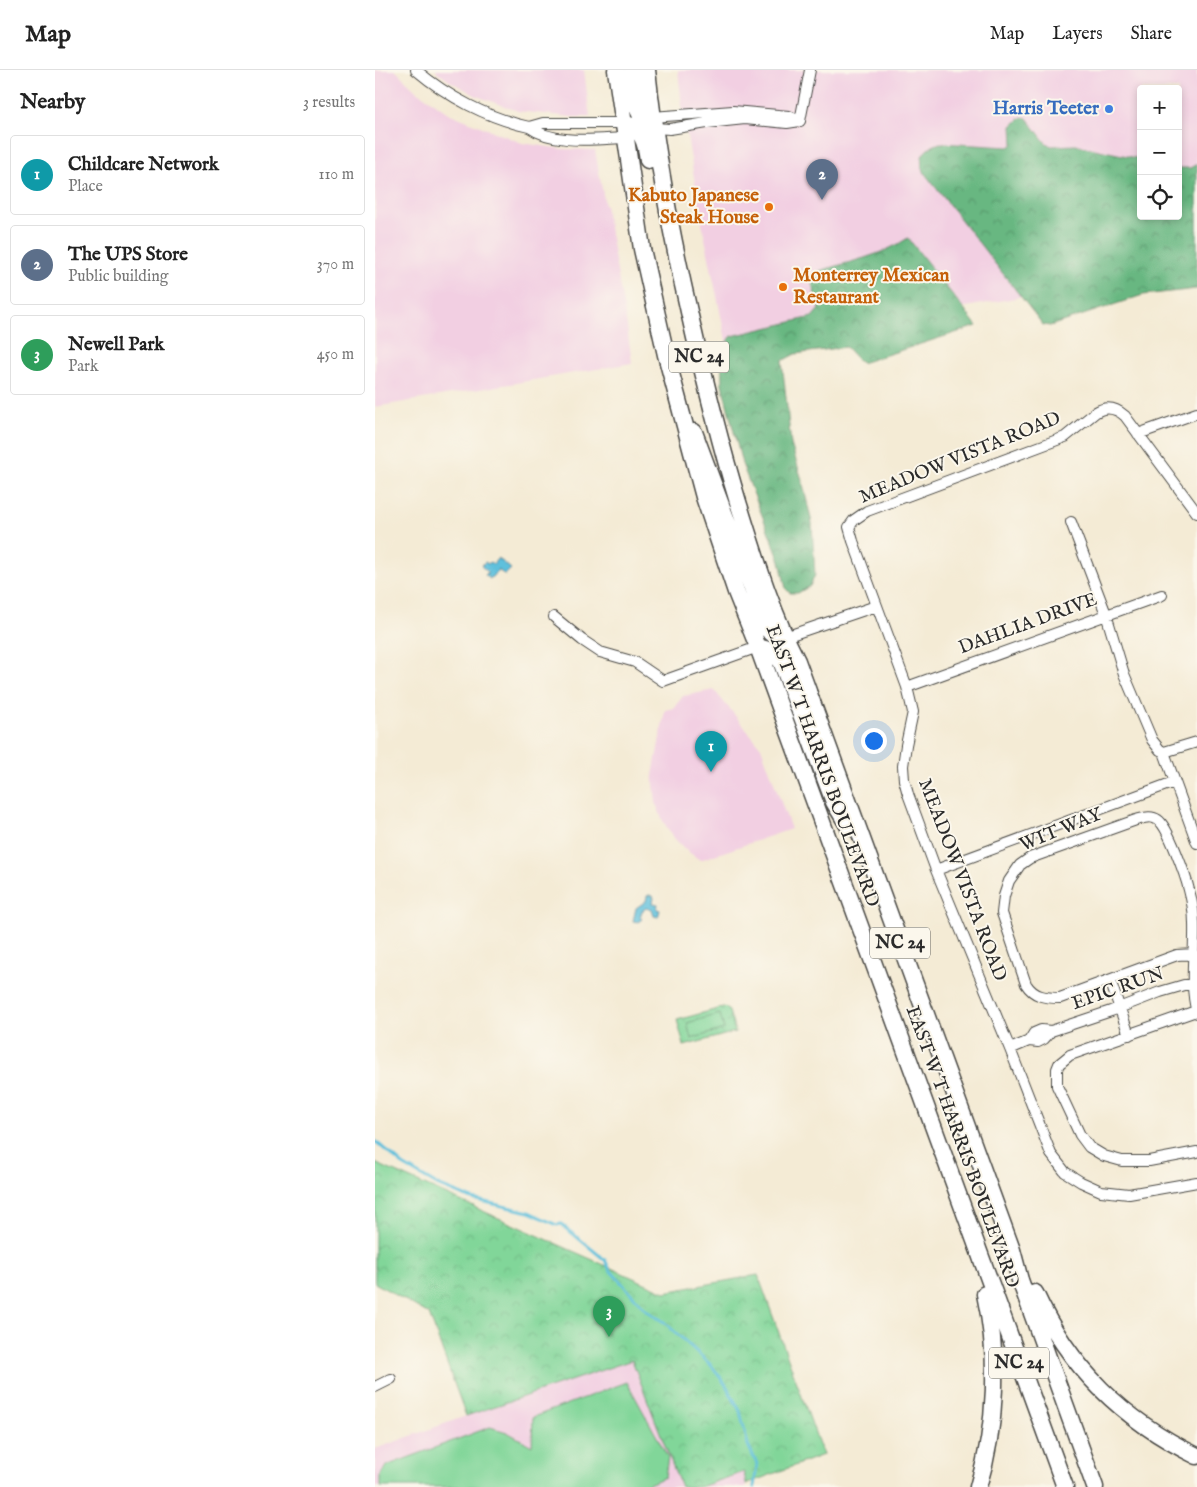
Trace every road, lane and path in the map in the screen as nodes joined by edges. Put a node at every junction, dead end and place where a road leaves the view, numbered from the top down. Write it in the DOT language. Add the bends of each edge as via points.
graph roads {
  1 [pos="416,70"];
  2 [pos="616,70"];
  3 [pos="632,70"];
  4 [pos="647,70"];
  5 [pos="811,70"];
  6 [pos="653,123"];
  7 [pos="529,127"];
  8 [pos="624,131"];
  9 [pos="682,282"];
  10 [pos="675,393"];
  11 [pos="1197,412"];
  12 [pos="1138,434"];
  13 [pos="1197,513"];
  14 [pos="1071,522"];
  15 [pos="1162,595"];
  16 [pos="876,606"];
  17 [pos="1106,614"];
  18 [pos="554,616"];
  19 [pos="785,637"];
  20 [pos="758,647"];
  21 [pos="907,687"];
  22 [pos="1197,742"];
  23 [pos="1164,752"];
  24 [pos="1174,782"];
  25 [pos="1197,843"];
  26 [pos="871,865"];
  27 [pos="936,870"];
  28 [pos="1193,954"];
  29 [pos="1110,980"];
  30 [pos="1195,985"];
  31 [pos="1120,1008"];
  32 [pos="1197,1012"];
  33 [pos="1129,1035"];
  34 [pos="1010,1049"];
  35 [pos="1197,1152"];
  36 [pos="1197,1182"];
  37 [pos="973,1238"];
  38 [pos="1012,1250"];
  39 [pos="391,1379"];
  40 [pos="375,1387"];
  41 [pos="1197,1456"];
  42 [pos="977,1487"];
  43 [pos="1065,1487"];
  44 [pos="1095,1487"];
  1 -- 7 [label="street" via="464,102 508,122"];
  2 -- 8 [label="main road, EAST W T HARRIS BOULEVARD / NC 24"];
  3 -- 6 [label="main road" via="639,114 645,122"];
  4 -- 6 [label="main road, EAST W T HARRIS BOULEVARD / NC 24"];
  5 -- 6 [label="street" via="800,121 745,119 670,129"];
  6 -- 9 [label="main road, EAST W T HARRIS BOULEVARD / NC 24"];
  7 -- 8 [label="street" via="543,123"];
  7 -- 8 [label="street" via="542,135 559,138"];
  8 -- 9 [label="main road" via="633,127 644,141 666,246"];
  8 -- 10 [label="main road, EAST W T HARRIS BOULEVARD / NC 24" via="642,249"];
  9 -- 19 [label="main road, EAST W T HARRIS BOULEVARD / NC 24" via="727,465"];
  10 -- 19 [label="main road" via="699,443 767,629"];
  10 -- 20 [label="main road, EAST W T HARRIS BOULEVARD / NC 24" via="719,543"];
  11 -- 12 [label="street"];
  12 -- 13 [label="street, MEADOW VISTA ROAD"];
  12 -- 16 [label="street, MEADOW VISTA ROAD" via="1120,411 1101,409 1065,437 859,516 849,527"];
  14 -- 17 [label="street"];
  15 -- 17 [label="street, DAHLIA DRIVE"];
  16 -- 19 [label="street"];
  16 -- 21 [label="street, MEADOW VISTA ROAD"];
  17 -- 21 [label="street, DAHLIA DRIVE"];
  17 -- 23 [label="street" via="1124,674 1152,740"];
  18 -- 20 [label="street" via="600,652 635,662 663,681"];
  19 -- 26 [label="main road, EAST W T HARRIS BOULEVARD / NC 24" via="797,661"];
  20 -- 26 [label="main road" via="771,651 781,661 834,802"];
  20 -- 37 [label="main road, EAST W T HARRIS BOULEVARD / NC 24"];
  21 -- 27 [label="street, MEADOW VISTA ROAD" via="913,712 905,745 904,780"];
  22 -- 23 [label="street"];
  23 -- 24 [label="street"];
  24 -- 25 [label="street"];
  24 -- 27 [label="street"];
  26 -- 38 [label="main road, EAST W T HARRIS BOULEVARD / NC 24"];
  27 -- 34 [label="street, MEADOW VISTA ROAD"];
  28 -- 29 [label="street, WIT WAY" via="1177,955"];
  28 -- 29 [label="street, WIT WAY" via="1194,923 1189,890 1171,842 1158,820 1149,816 1030,858 1009,881 1002,913 1030,990 1044,998 1060,998"];
  28 -- 30 [label="street, WIT WAY"];
  29 -- 31 [label="street"];
  30 -- 31 [label="street, EPIC RUN" via="1160,992"];
  30 -- 32 [label="street, WIT WAY"];
  31 -- 33 [label="street"];
  31 -- 34 [label="street, EPIC RUN" via="1051,1031 1041,1030"];
  32 -- 33 [label="street"];
  33 -- 35 [label="street" via="1070,1055 1059,1064 1057,1086 1080,1135 1089,1147 1122,1161 1149,1161"];
  34 -- 36 [label="street, MEADOW VISTA ROAD" via="1051,1154 1065,1172 1101,1191 1129,1194"];
  37 -- 42 [label="main road" via="990,1318 994,1365 991,1425"];
  37 -- 43 [label="main road, EAST W T HARRIS BOULEVARD / NC 24"];
  38 -- 41 [label="main road" via="1054,1330 1094,1384 1150,1429"];
  38 -- 44 [label="main road, EAST W T HARRIS BOULEVARD / NC 24"];
  39 -- 40 [label="street"];
}
